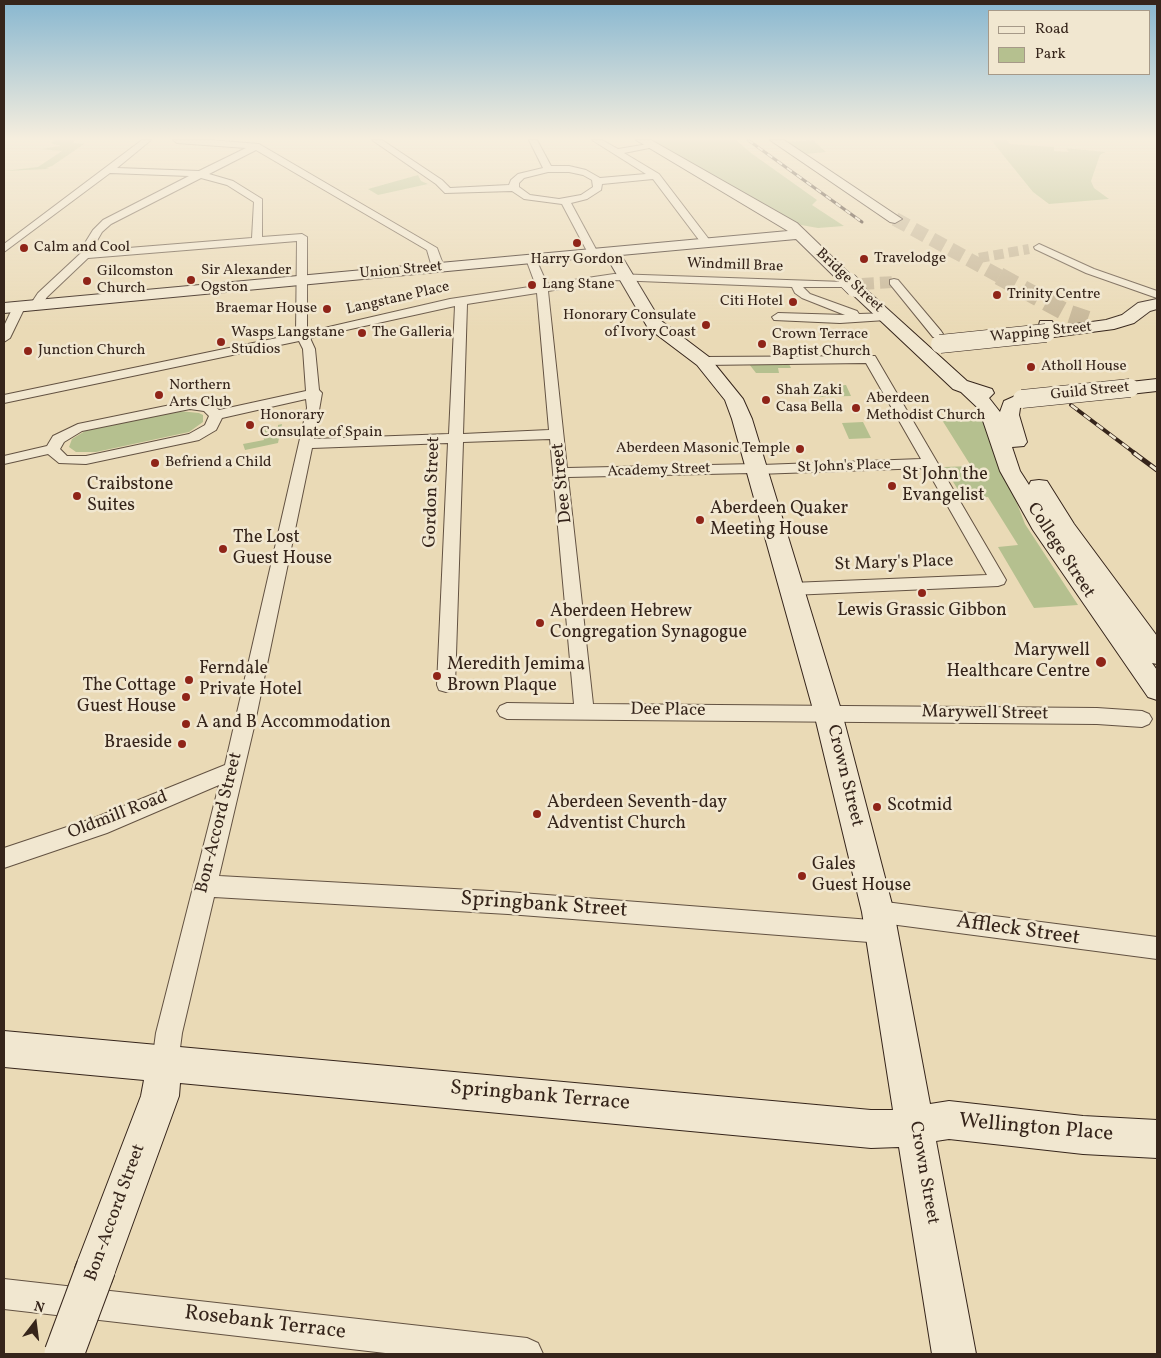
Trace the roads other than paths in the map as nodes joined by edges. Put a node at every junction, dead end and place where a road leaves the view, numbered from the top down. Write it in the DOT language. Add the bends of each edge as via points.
graph roads {
  1 [pos="64,203"];
  2 [pos="142,203"];
  3 [pos="259,203"];
  4 [pos="355,203"];
  5 [pos="566,203"];
  6 [pos="677,203"];
  7 [pos="753,203"];
  8 [pos="854,203"];
  9 [pos="871,203"];
  10 [pos="895,219"];
  11 [pos="878,220"];
  12 [pos="798,234"];
  13 [pos="257,241"];
  14 [pos="706,242"];
  15 [pos="1057,243"];
  16 [pos="1034,248"];
  17 [pos="4,249"];
  18 [pos="610,251"];
  19 [pos="593,253"];
  20 [pos="89,255"];
  21 [pos="532,259"];
  22 [pos="438,267"];
  23 [pos="625,277"];
  24 [pos="301,280"];
  25 [pos="894,282"];
  26 [pos="796,283"];
  27 [pos="849,284"];
  28 [pos="542,287"];
  29 [pos="1133,287"];
  30 [pos="1157,295"];
  31 [pos="462,301"];
  32 [pos="36,305"];
  33 [pos="1151,305"];
  34 [pos="12,308"];
  35 [pos="886,316"];
  36 [pos="778,317"];
  37 [pos="868,317"];
  38 [pos="1088,320"];
  39 [pos="914,325"];
  40 [pos="1108,325"];
  41 [pos="303,337"];
  42 [pos="4,338"];
  43 [pos="939,339"];
  44 [pos="703,361"];
  45 [pos="936,362"];
  46 [pos="1157,385"];
  47 [pos="315,393"];
  48 [pos="976,395"];
  49 [pos="4,399"];
  50 [pos="1022,399"];
  51 [pos="216,415"];
  52 [pos="558,434"];
  53 [pos="455,438"];
  54 [pos="307,444"];
  55 [pos="53,450"];
  56 [pos="4,460"];
  57 [pos="930,463"];
  58 [pos="757,469"];
  59 [pos="562,473"];
  60 [pos="791,589"];
  61 [pos="1157,655"];
  62 [pos="446,685"];
  63 [pos="1157,690"];
  64 [pos="584,710"];
  65 [pos="508,711"];
  66 [pos="828,713"];
  67 [pos="1142,719"];
  68 [pos="231,771"];
  69 [pos="4,858"];
  70 [pos="204,886"];
  71 [pos="880,922"];
  72 [pos="1157,948"];
  73 [pos="4,1049"];
  74 [pos="165,1064"];
  75 [pos="915,1126"];
  76 [pos="1157,1139"];
  77 [pos="4,1294"];
  78 [pos="493,1352"];
  79 [pos="64,1354"];
  80 [pos="527,1354"];
  81 [pos="954,1354"];
  1 -- 17 [label="street"];
  2 -- 20 [label="street" via="104,223 85,251"];
  3 -- 13 [label="street"];
  4 -- 22 [label="street" via="432,248"];
  5 -- 19 [label="street"];
  6 -- 14 [label="street"];
  7 -- 12 [label="street, Bridge Street" via="792,226"];
  8 -- 11 [label="street"];
  9 -- 10 [label="street"];
  12 -- 14 [label="street, Union Street"];
  12 -- 27 [label="street, Bridge Street"];
  13 -- 20 [label="street"];
  13 -- 24 [label="street, Bon-Accord Street" via="302,237"];
  14 -- 18 [label="street, Union Street"];
  15 -- 16 [label="street"];
  16 -- 29 [label="street"];
  18 -- 19 [label="street, Union Street"];
  18 -- 23 [label="street, Crown Street"];
  19 -- 21 [label="street, Union Street"];
  20 -- 32 [label="street" via="81,258 42,295"];
  21 -- 22 [label="street, Union Street"];
  21 -- 28 [label="street, Dee Street"];
  22 -- 24 [label="street, Union Street"];
  23 -- 26 [label="street, Windmill Brae"];
  23 -- 28 [label="street, Langstane Place"];
  23 -- 44 [label="street, Crown Street" via="654,324"];
  24 -- 32 [label="street, Union Street"];
  24 -- 41 [label="street, Bon-Accord Street"];
  25 -- 39 [label="street"];
  26 -- 27 [label="street, Windmill Brae"];
  26 -- 37 [label="street" via="806,296"];
  27 -- 35 [label="street, Bridge Street"];
  28 -- 31 [label="street, Langstane Place"];
  28 -- 52 [label="street, Dee Street"];
  29 -- 30 [label="street"];
  29 -- 33 [label="street"];
  31 -- 41 [label="street, Langstane Place"];
  31 -- 53 [label="street, Gordon Street"];
  32 -- 34 [label="street, Union Street"];
  33 -- 40 [label="street, Wapping Street" via="1128,319"];
  34 -- 42 [label="street"];
  35 -- 37 [label="street"];
  35 -- 39 [label="street, Bridge Street"];
  36 -- 37 [label="street"];
  38 -- 40 [label="street"];
  39 -- 43 [label="street"];
  39 -- 43 [label="street, Bridge Street" via="917,338"];
  39 -- 45 [label="street, Bridge Street"];
  40 -- 43 [label="street, Wapping Street, bridge"];
  41 -- 47 [label="street, Bon-Accord Street" via="309,349"];
  41 -- 49 [label="street, Langstane Place"];
  43 -- 45 [label="street" via="934,351"];
  44 -- 57 [label="street" via="870,359"];
  44 -- 58 [label="street, Crown Street" via="734,399"];
  45 -- 48 [label="street, Bridge Street"];
  46 -- 50 [label="street, Guild Street, bridge"];
  47 -- 51 [label="street"];
  47 -- 54 [label="street, Bon-Accord Street"];
  48 -- 50 [label="street, Bridge Street"];
  48 -- 63 [label="street, College Street" via="992,414 1010,471 1044,530"];
  50 -- 61 [label="street, College Street" via="1011,405 1009,415 1015,438 1032,474 1066,529"];
  51 -- 55 [label="street" via="208,408 190,405 86,426 64,435 55,443"];
  51 -- 55 [label="street" via="211,428 184,440 77,461 58,457"];
  52 -- 53 [label="street"];
  52 -- 59 [label="street, Dee Street"];
  53 -- 54 [label="street"];
  53 -- 62 [label="street, Gordon Street"];
  54 -- 68 [label="street, Bon-Accord Street" via="244,727"];
  55 -- 56 [label="street"];
  57 -- 58 [label="street, St John's Place"];
  57 -- 60 [label="street, St Mary's Place" via="998,580"];
  58 -- 59 [label="street, Academy Street"];
  58 -- 60 [label="street, Crown Street"];
  59 -- 64 [label="street, Dee Street"];
  60 -- 66 [label="street, Crown Street"];
  64 -- 65 [label="street, Dee Place"];
  64 -- 66 [label="street, Dee Place"];
  66 -- 67 [label="street, Marywell Street"];
  66 -- 71 [label="street, Crown Street"];
  68 -- 69 [label="street, Oldmill Road" via="99,826"];
  68 -- 70 [label="street, Bon-Accord Street"];
  70 -- 71 [label="street, Springbank Street"];
  70 -- 74 [label="street, Bon-Accord Street" via="169,1033"];
  71 -- 72 [label="street, Affleck Street"];
  71 -- 75 [label="street, Crown Street"];
  73 -- 74 [label="street, Springbank Terrace"];
  74 -- 75 [label="street, Springbank Terrace" via="871,1128"];
  74 -- 79 [label="street, Bon-Accord Street, bridge" via="160,1096"];
  75 -- 76 [label="street, Wellington Place" via="949,1120 1083,1135"];
  75 -- 81 [label="street, Crown Street"];
  77 -- 78 [label="street, Rosebank Terrace"];
  78 -- 80 [label="street, Rosebank Terrace"];
}
